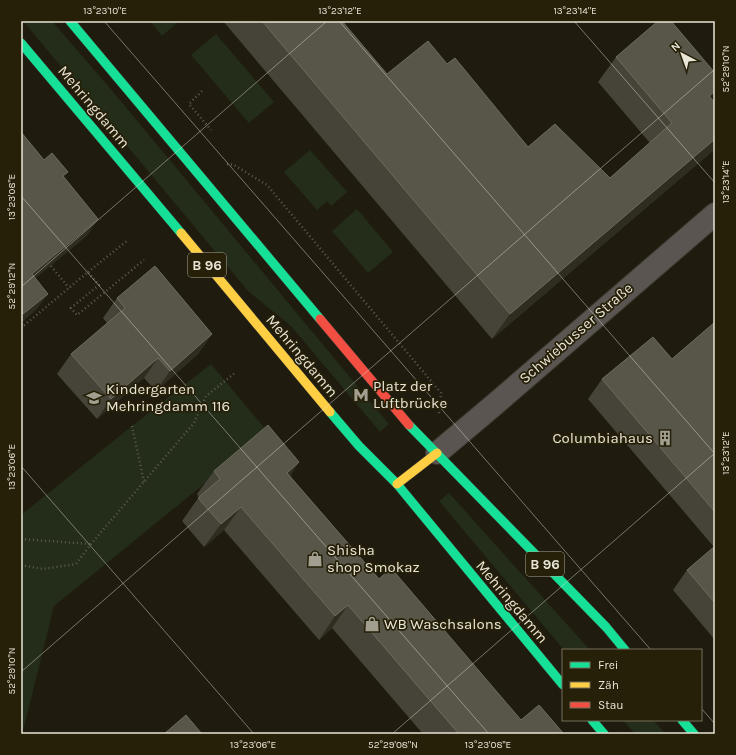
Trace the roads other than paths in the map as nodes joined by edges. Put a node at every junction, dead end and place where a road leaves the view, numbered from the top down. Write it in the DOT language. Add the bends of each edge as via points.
graph roads {
  1 [pos="70,21"];
  2 [pos="21,43"];
  3 [pos="715,214"];
  4 [pos="437,453"];
  5 [pos="397,484"];
  6 [pos="624,649"];
  7 [pos="562,684"];
  8 [pos="593,721"];
  9 [pos="683,721"];
  10 [pos="604,734"];
  11 [pos="694,734"];
  1 -- 4 [label="main road, B 96" via="406,422"];
  2 -- 5 [label="main road, Mehringdamm / B 96" via="359,446"];
  3 -- 4 [label="street, Schwiebusser Straße"];
  4 -- 5 [label="main road"];
  4 -- 6 [label="main road, B 96" via="606,627"];
  5 -- 7 [label="main road, Mehringdamm / B 96"];
  8 -- 10 [label="main road"];
  9 -- 11 [label="main road"];
}
